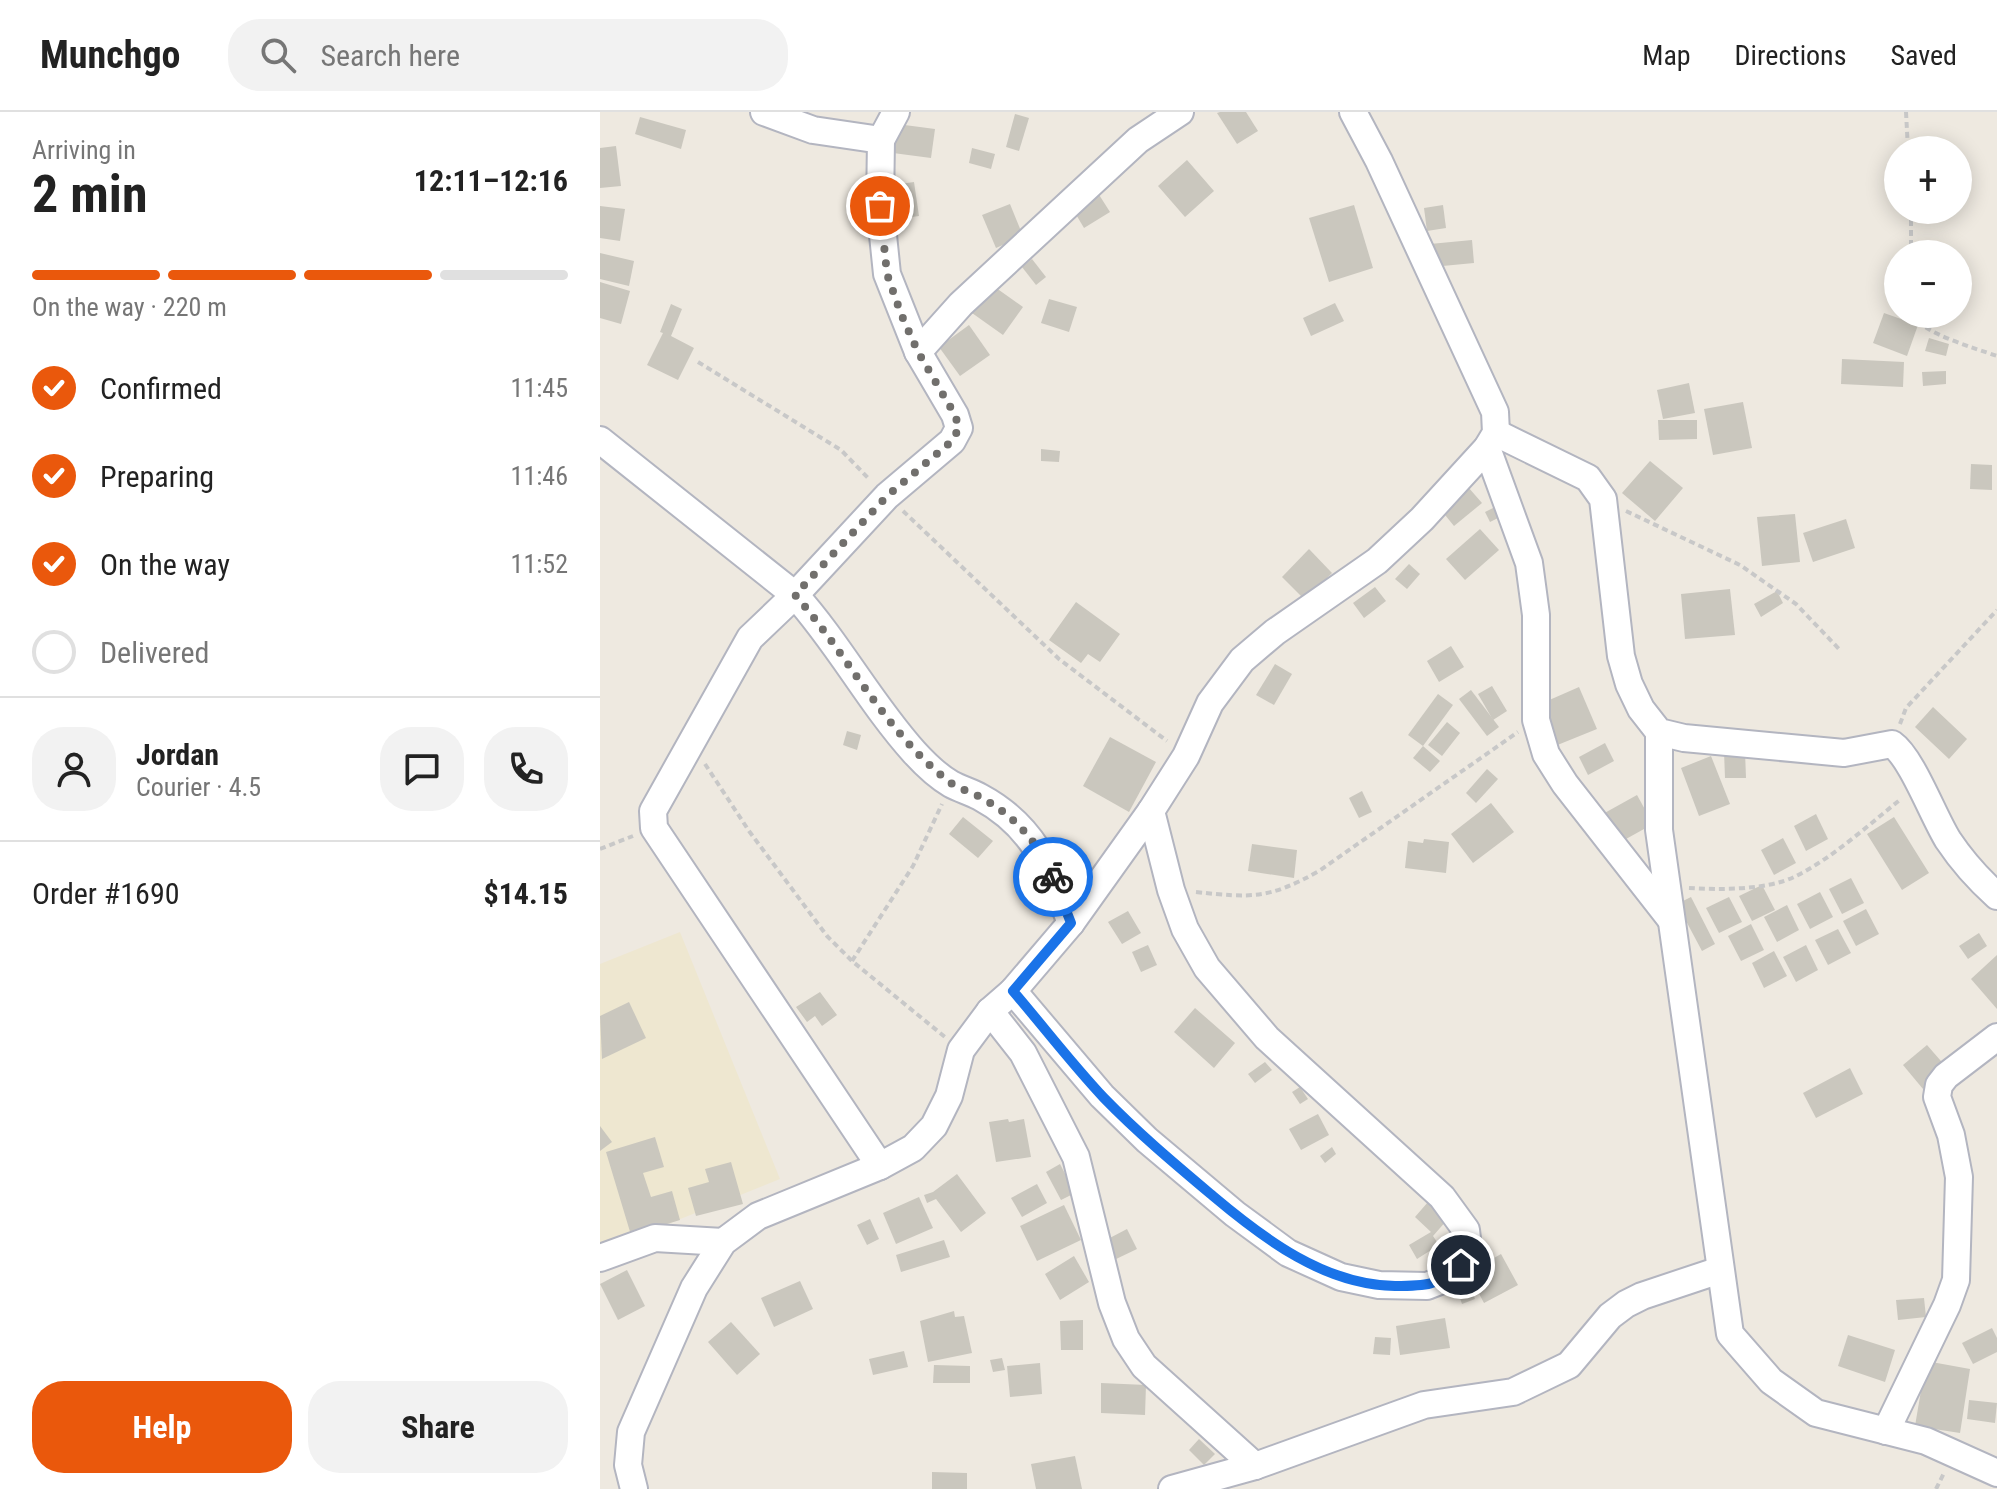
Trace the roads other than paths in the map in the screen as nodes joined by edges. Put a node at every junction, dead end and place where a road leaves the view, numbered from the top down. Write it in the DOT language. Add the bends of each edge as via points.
graph roads {
  1 [pos="764,112"];
  2 [pos="896,112"];
  3 [pos="1180,112"];
  4 [pos="1353,112"];
  5 [pos="881,140"];
  6 [pos="918,352"];
  7 [pos="600,440"];
  8 [pos="1492,440"];
  9 [pos="795,595"];
  10 [pos="1659,732"];
  11 [pos="1151,811"];
  12 [pos="1997,896"];
  13 [pos="1669,917"];
  14 [pos="1071,923"];
  15 [pos="1013,991"];
  16 [pos="990,1011"];
  17 [pos="1997,1037"];
  18 [pos="880,1166"];
  19 [pos="723,1242"];
  20 [pos="600,1258"];
  21 [pos="1720,1270"];
  22 [pos="1886,1431"];
  23 [pos="1255,1466"];
  24 [pos="1997,1473"];
  25 [pos="634,1489"];
  26 [pos="1172,1489"];
  1 -- 5 [label="street" via="813,130"];
  2 -- 5 [label="street"];
  3 -- 6 [label="street" via="1138,140 961,304"];
  4 -- 8 [label="street" via="1495,412"];
  5 -- 6 [label="street" via="887,274"];
  6 -- 9 [label="street" via="959,428 952,441 887,496"];
  7 -- 9 [label="street"];
  8 -- 10 [label="street" via="1588,478 1603,499 1621,656 1641,709"];
  8 -- 11 [label="street" via="1377,561 1242,660 1210,703 1186,756"];
  8 -- 13 [label="street" via="1529,563 1536,615 1536,720 1546,754"];
  9 -- 14 [label="street" via="916,753 950,783 992,804 1022,828 1041,852"];
  9 -- 18 [label="street" via="750,638 653,811 654,828"];
  10 -- 12 [label="street" via="1844,753 1892,744 1907,761 1949,840"];
  10 -- 13 [label="street" via="1659,830"];
  11 -- 14 [label="street"];
  11 -- 15 [label="street" via="1171,890 1207,968 1267,1038 1442,1197 1466,1230 1468,1247 1461,1265 1427,1286 1379,1285 1341,1277 1288,1253 1147,1140 1102,1096"];
  13 -- 21 [label="street"];
  14 -- 15 [label="street"];
  15 -- 16 [label="street"];
  16 -- 18 [label="street" via="961,1050 949,1096 934,1126 913,1148"];
  16 -- 23 [label="street" via="1023,1053 1076,1157 1126,1339 1144,1366"];
  17 -- 22 [label="street" via="1939,1085 1937,1097 1959,1177 1956,1280"];
  18 -- 19 [label="street" via="758,1216"];
  19 -- 20 [label="street" via="655,1238"];
  19 -- 25 [label="street" via="694,1288 631,1432 628,1465"];
  21 -- 22 [label="street" via="1730,1334 1771,1381 1816,1413"];
  21 -- 23 [label="street" via="1626,1304 1569,1365 1513,1392 1424,1405"];
  22 -- 24 [label="street" via="1926,1441"];
  23 -- 26 [label="street"];
}
